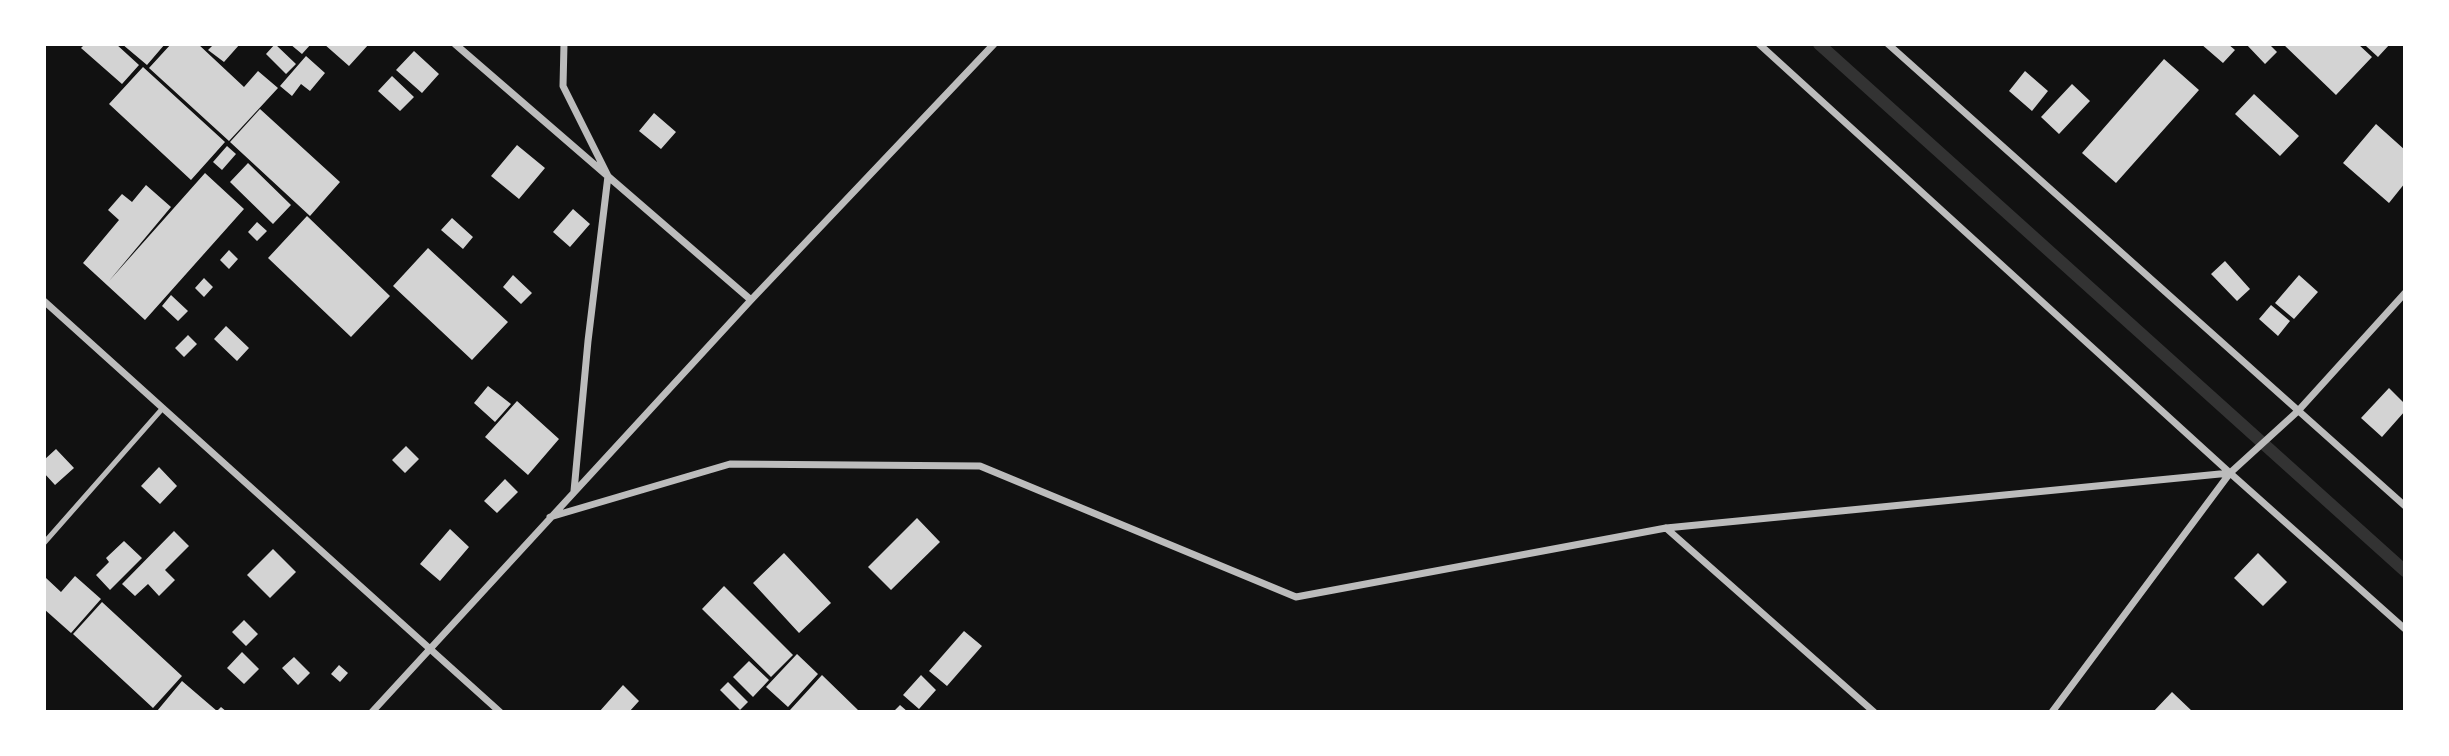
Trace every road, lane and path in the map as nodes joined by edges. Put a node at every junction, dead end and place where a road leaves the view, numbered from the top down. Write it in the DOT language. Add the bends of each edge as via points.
graph roads {
  1 [pos="455,44"];
  2 [pos="564,44"];
  3 [pos="994,44"];
  4 [pos="1759,44"];
  5 [pos="1888,44"];
  6 [pos="607,176"];
  7 [pos="2405,293"];
  8 [pos="751,300"];
  9 [pos="44,301"];
  10 [pos="162,409"];
  11 [pos="2298,411"];
  12 [pos="2230,473"];
  13 [pos="574,491"];
  14 [pos="2405,506"];
  15 [pos="550,517"];
  16 [pos="1666,528"];
  17 [pos="44,543"];
  18 [pos="2405,629"];
  19 [pos="429,648"];
  20 [pos="372,712"];
  21 [pos="499,712"];
  22 [pos="1874,712"];
  23 [pos="2052,712"];
  1 -- 6 [label="street"];
  2 -- 6 [label="street" via="563,86"];
  3 -- 8 [label="street"];
  4 -- 12 [label="street"];
  5 -- 11 [label="street"];
  6 -- 8 [label="street"];
  6 -- 13 [label="street"];
  7 -- 11 [label="street"];
  8 -- 13 [label="street"];
  9 -- 10 [label="street"];
  10 -- 17 [label="lane"];
  10 -- 19 [label="street"];
  11 -- 12 [label="street"];
  11 -- 14 [label="street"];
  12 -- 16 [label="street"];
  12 -- 18 [label="street"];
  12 -- 23 [label="street"];
  13 -- 15 [label="street"];
  15 -- 16 [label="street" via="730,464 980,466 1296,597"];
  15 -- 19 [label="street"];
  16 -- 22 [label="street"];
  19 -- 20 [label="street"];
  19 -- 21 [label="street"];
}
